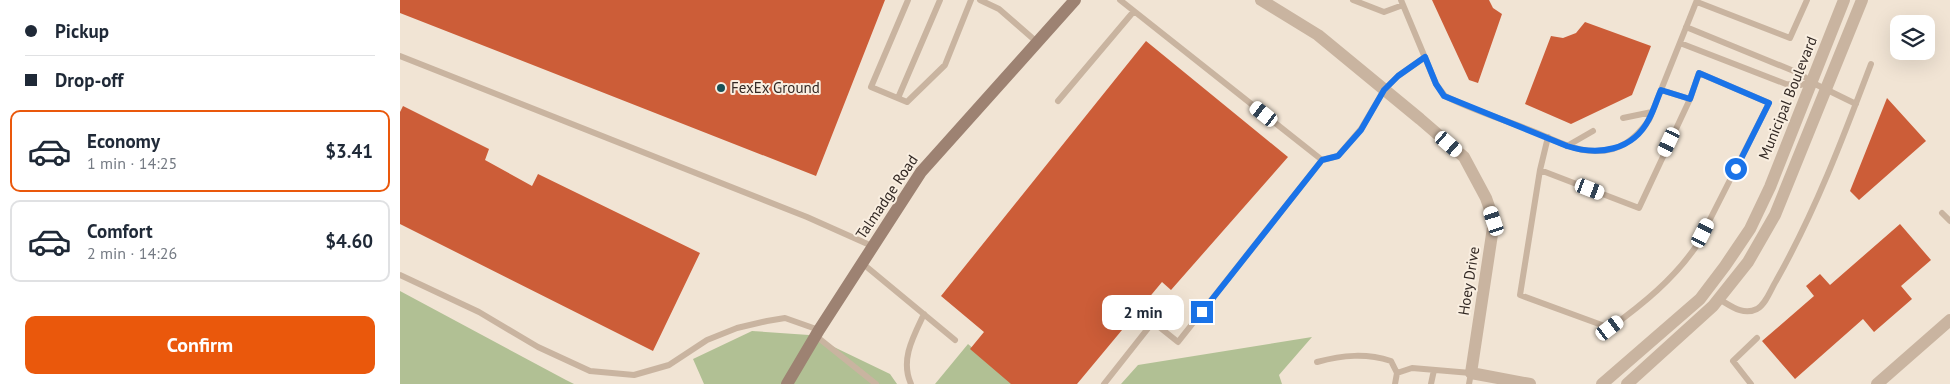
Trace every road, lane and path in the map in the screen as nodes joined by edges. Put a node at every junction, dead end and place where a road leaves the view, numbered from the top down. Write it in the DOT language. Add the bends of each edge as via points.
graph roads {
  1 [pos="908,0"];
  2 [pos="940,0"];
  3 [pos="971,0"];
  4 [pos="980,0"];
  5 [pos="1075,0"];
  6 [pos="1120,0"];
  7 [pos="1261,0"];
  8 [pos="1353,0"];
  9 [pos="1808,0"];
  10 [pos="1844,0"];
  11 [pos="1862,0"];
  12 [pos="1697,1"];
  13 [pos="1402,2"];
  14 [pos="1369,3"];
  15 [pos="1134,11"];
  16 [pos="1686,27"];
  17 [pos="1038,43"];
  18 [pos="1680,43"];
  19 [pos="400,56"];
  20 [pos="1425,57"];
  21 [pos="1871,64"];
  22 [pos="1811,82"];
  23 [pos="1826,89"];
  24 [pos="1384,90"];
  25 [pos="1661,90"];
  26 [pos="898,98"];
  27 [pos="1690,99"];
  28 [pos="1058,101"];
  29 [pos="1856,104"];
  30 [pos="1652,112"];
  31 [pos="1623,118"];
  32 [pos="1593,131"];
  33 [pos="1548,137"];
  34 [pos="1567,146"];
  35 [pos="1322,160"];
  36 [pos="1540,170"];
  37 [pos="1942,213"];
  38 [pos="1950,222"];
  39 [pos="872,246"];
  40 [pos="862,263"];
  41 [pos="400,275"];
  42 [pos="1719,299"];
  43 [pos="924,314"];
  44 [pos="1950,320"];
  45 [pos="817,333"];
  46 [pos="1757,338"];
  47 [pos="955,340"];
  48 [pos="1318,362"];
  49 [pos="1434,370"];
  50 [pos="1397,374"];
  51 [pos="1470,379"];
  52 [pos="1502,382"];
  53 [pos="787,384"];
  54 [pos="876,384"];
  55 [pos="911,384"];
  56 [pos="1104,384"];
  57 [pos="1395,384"];
  58 [pos="1431,384"];
  59 [pos="1530,384"];
  60 [pos="1602,384"];
  61 [pos="1627,384"];
  62 [pos="1751,384"];
  63 [pos="1877,384"];
  1 -- 26 [label="lane" via="871,87"];
  2 -- 26 [label="lane"];
  3 -- 26 [label="lane" via="945,65 908,102"];
  4 -- 17 [label="lane" via="999,9"];
  5 -- 17 [label="street, Talmadge Road"];
  6 -- 15 [label="lane"];
  7 -- 24 [label="street, Hoey Drive" via="1318,36"];
  8 -- 14 [label="lane"];
  9 -- 12 [label="lane" via="1790,38"];
  10 -- 22 [label="street, Municipal Boulevard"];
  11 -- 23 [label="street"];
  12 -- 16 [label="lane"];
  13 -- 14 [label="lane" via="1384,12"];
  13 -- 20 [label="lane"];
  15 -- 28 [label="lane"];
  15 -- 35 [label="lane"];
  16 -- 18 [label="lane"];
  16 -- 22 [label="lane" via="1801,74"];
  17 -- 39 [label="street, Talmadge Road" via="921,172"];
  18 -- 22 [label="lane" via="1786,84"];
  18 -- 25 [label="lane"];
  19 -- 39 [label="lane" via="807,217"];
  20 -- 24 [label="lane"];
  20 -- 33 [label="lane" via="1444,96"];
  21 -- 29 [label="lane"];
  22 -- 23 [label="lane"];
  22 -- 60 [label="street, Municipal Boulevard" via="1770,187 1750,229 1726,266 1700,299"];
  23 -- 29 [label="lane"];
  23 -- 42 [label="street" via="1775,215 1748,262"];
  24 -- 35 [label="lane" via="1361,130 1338,156"];
  24 -- 51 [label="street, Hoey Drive" via="1464,157 1480,185 1494,221"];
  25 -- 27 [label="lane"];
  25 -- 30 [label="lane"];
  27 -- 36 [label="lane" via="1638,208"];
  27 -- 36 [label="lane" via="1699,73 1769,103 1697,245 1683,266 1610,328 1520,295"];
  29 -- 42 [label="lane" via="1799,240 1761,306 1749,312 1741,311"];
  30 -- 31 [label="lane"];
  30 -- 34 [label="lane" via="1638,135 1616,148 1596,152"];
  32 -- 34 [label="lane"];
  33 -- 34 [label="lane"];
  33 -- 36 [label="lane"];
  35 -- 56 [label="lane" via="1178,342 1153,322"];
  37 -- 38 [label="lane"];
  39 -- 40 [label="street, Talmadge Road"];
  40 -- 43 [label="lane"];
  40 -- 45 [label="street, Talmadge Road"];
  41 -- 45 [label="lane" via="479,312 538,347 590,371 634,375 669,365 707,340 766,321 785,318"];
  42 -- 61 [label="street"];
  43 -- 47 [label="lane"];
  43 -- 55 [label="lane" via="908,348 906,368"];
  44 -- 63 [label="street"];
  45 -- 53 [label="street, Talmadge Road"];
  45 -- 54 [label="lane"];
  46 -- 62 [label="lane" via="1733,361"];
  48 -- 50 [label="lane" via="1357,354 1379,357 1391,361"];
  49 -- 50 [label="lane" via="1412,368"];
  49 -- 51 [label="lane"];
  49 -- 58 [label="lane"];
  50 -- 57 [label="lane"];
  51 -- 52 [label="street"];
  52 -- 59 [label="street"];
}
